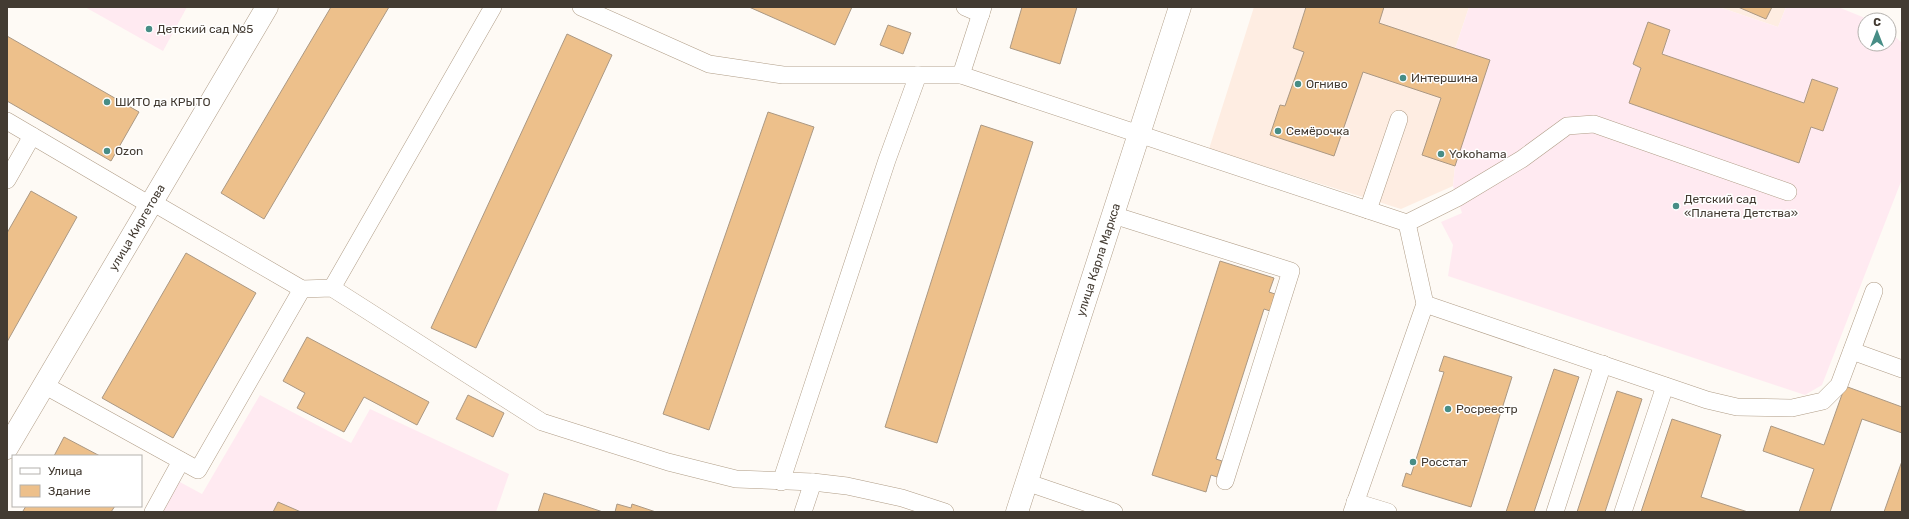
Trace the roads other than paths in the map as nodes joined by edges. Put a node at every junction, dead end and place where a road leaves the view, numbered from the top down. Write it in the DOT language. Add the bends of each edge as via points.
graph roads {
  1 [pos="267,7"];
  2 [pos="493,7"];
  3 [pos="581,7"];
  4 [pos="965,7"];
  5 [pos="1180,7"];
  6 [pos="982,10"];
  7 [pos="918,75"];
  8 [pos="961,75"];
  9 [pos="1399,119"];
  10 [pos="7,121"];
  11 [pos="1139,133"];
  12 [pos="32,136"];
  13 [pos="7,180"];
  14 [pos="1788,192"];
  15 [pos="151,204"];
  16 [pos="1368,210"];
  17 [pos="1113,215"];
  18 [pos="1407,223"];
  19 [pos="302,288"];
  20 [pos="332,288"];
  21 [pos="1874,292"];
  22 [pos="1425,304"];
  23 [pos="1852,351"];
  24 [pos="1603,364"];
  25 [pos="1902,370"];
  26 [pos="44,386"];
  27 [pos="1665,386"];
  28 [pos="7,448"];
  29 [pos="182,461"];
  30 [pos="1225,481"];
  31 [pos="781,482"];
  32 [pos="813,482"];
  33 [pos="1026,482"];
  34 [pos="1353,507"];
  35 [pos="153,512"];
  36 [pos="803,512"];
  37 [pos="945,512"];
  38 [pos="1017,512"];
  39 [pos="1114,512"];
  40 [pos="1388,512"];
  41 [pos="1555,512"];
  42 [pos="1623,512"];
  1 -- 15 [label="street, улица Киргетова"];
  2 -- 20 [label="lane"];
  3 -- 7 [label="lane" via="709,64 783,75"];
  4 -- 6 [label="lane"];
  5 -- 11 [label="street, улица Карла Маркса"];
  6 -- 8 [label="lane"];
  7 -- 8 [label="lane"];
  7 -- 31 [label="lane" via="887,160"];
  8 -- 11 [label="lane"];
  9 -- 16 [label="lane"];
  10 -- 12 [label="lane"];
  11 -- 16 [label="lane"];
  11 -- 17 [label="street, улица Карла Маркса"];
  12 -- 13 [label="lane"];
  12 -- 15 [label="lane"];
  14 -- 18 [label="lane" via="1594,124 1567,126 1522,159 1457,198"];
  15 -- 19 [label="lane"];
  15 -- 26 [label="street, улица Киргетова"];
  16 -- 18 [label="lane"];
  17 -- 30 [label="lane" via="1291,271"];
  17 -- 33 [label="street, улица Карла Маркса"];
  18 -- 22 [label="lane"];
  19 -- 20 [label="lane"];
  19 -- 29 [label="lane" via="198,470"];
  20 -- 31 [label="lane" via="542,422 668,462 736,480"];
  21 -- 23 [label="lane"];
  22 -- 24 [label="lane"];
  22 -- 34 [label="lane"];
  23 -- 25 [label="lane"];
  23 -- 27 [label="lane" via="1839,386 1823,401 1792,408 1737,406 1707,400"];
  24 -- 27 [label="lane"];
  24 -- 41 [label="lane"];
  26 -- 28 [label="street, улица Киргетова"];
  26 -- 29 [label="lane"];
  27 -- 42 [label="lane"];
  29 -- 35 [label="lane"];
  31 -- 32 [label="lane"];
  32 -- 36 [label="lane"];
  32 -- 37 [label="lane" via="847,486 902,498"];
  33 -- 38 [label="street, улица Карла Маркса"];
  33 -- 39 [label="lane"];
  34 -- 40 [label="lane"];
}
